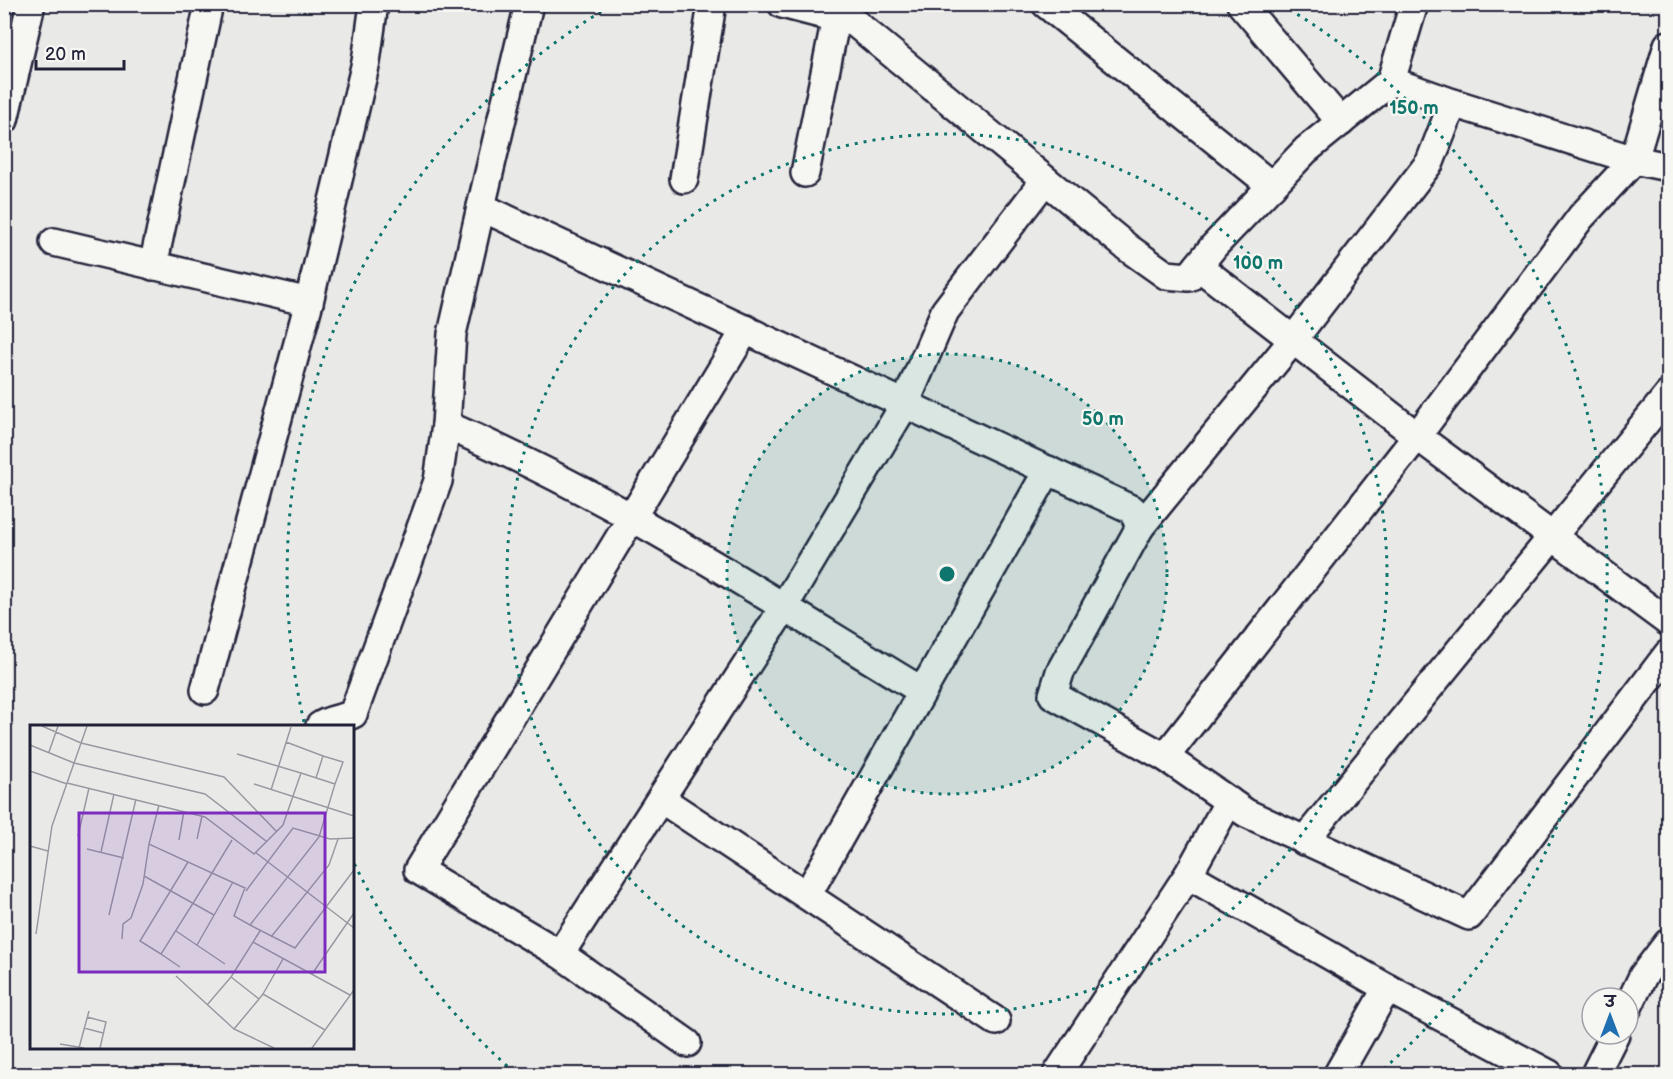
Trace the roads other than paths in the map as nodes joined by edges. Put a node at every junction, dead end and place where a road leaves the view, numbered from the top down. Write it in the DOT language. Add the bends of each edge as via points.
graph roads {
  1 [pos="31,4"];
  2 [pos="209,4"];
  3 [pos="374,4"];
  4 [pos="529,4"];
  5 [pos="712,4"];
  6 [pos="782,4"];
  7 [pos="1046,4"];
  8 [pos="1241,4"];
  9 [pos="1414,4"];
  10 [pos="836,18"];
  11 [pos="1668,45"];
  12 [pos="1391,81"];
  13 [pos="1453,103"];
  14 [pos="4,120"];
  15 [pos="1341,122"];
  16 [pos="1634,160"];
  17 [pos="1668,167"];
  18 [pos="805,173"];
  19 [pos="684,179"];
  20 [pos="1045,180"];
  21 [pos="1272,186"];
  22 [pos="481,207"];
  23 [pos="54,242"];
  24 [pos="153,266"];
  25 [pos="1198,266"];
  26 [pos="309,302"];
  27 [pos="746,329"];
  28 [pos="1293,340"];
  29 [pos="1668,395"];
  30 [pos="905,404"];
  31 [pos="446,425"];
  32 [pos="1417,436"];
  33 [pos="1048,470"];
  34 [pos="633,516"];
  35 [pos="1140,527"];
  36 [pos="1553,537"];
  37 [pos="783,607"];
  38 [pos="1668,622"];
  39 [pos="1668,654"];
  40 [pos="205,690"];
  41 [pos="922,691"];
  42 [pos="322,725"];
  43 [pos="1165,757"];
  44 [pos="661,798"];
  45 [pos="1229,801"];
  46 [pos="1304,841"];
  47 [pos="1188,875"];
  48 [pos="807,895"];
  49 [pos="1668,943"];
  50 [pos="560,954"];
  51 [pos="1638,986"];
  52 [pos="1387,988"];
  53 [pos="996,1021"];
  54 [pos="687,1043"];
  55 [pos="1609,1046"];
  56 [pos="1057,1074"];
  57 [pos="1338,1074"];
  58 [pos="1549,1074"];
  59 [pos="1595,1074"];
  1 -- 14 [label="street"];
  2 -- 24 [label="street"];
  3 -- 26 [label="street" via="366,62"];
  4 -- 22 [label="street"];
  5 -- 19 [label="street"];
  6 -- 10 [label="street"];
  7 -- 21 [label="street"];
  8 -- 15 [label="street"];
  9 -- 12 [label="street"];
  10 -- 18 [label="street"];
  10 -- 20 [label="street" via="855,23"];
  11 -- 16 [label="street"];
  12 -- 13 [label="street"];
  12 -- 15 [label="street"];
  13 -- 16 [label="street"];
  13 -- 28 [label="street" via="1430,162"];
  15 -- 21 [label="street" via="1306,150"];
  16 -- 17 [label="street"];
  16 -- 32 [label="street" via="1581,217"];
  20 -- 25 [label="street" via="1166,275 1189,277"];
  20 -- 30 [label="street" via="945,311"];
  21 -- 25 [label="street"];
  22 -- 27 [label="street"];
  22 -- 31 [label="street" via="452,334"];
  23 -- 24 [label="street"];
  24 -- 26 [label="street"];
  25 -- 28 [label="street"];
  26 -- 40 [label="street"];
  27 -- 30 [label="street"];
  27 -- 34 [label="street"];
  28 -- 32 [label="street"];
  28 -- 35 [label="street"];
  29 -- 36 [label="street"];
  30 -- 33 [label="street"];
  30 -- 37 [label="street"];
  31 -- 34 [label="street" via="501,448"];
  31 -- 42 [label="street" via="438,481 353,714"];
  32 -- 36 [label="street"];
  32 -- 43 [label="street"];
  33 -- 35 [label="street" via="1133,510"];
  33 -- 41 [label="street"];
  34 -- 37 [label="street"];
  34 -- 50 [label="street" via="418,870"];
  35 -- 43 [label="street" via="1060,672 1053,695"];
  36 -- 38 [label="street"];
  36 -- 46 [label="street"];
  37 -- 41 [label="street"];
  37 -- 44 [label="street"];
  39 -- 46 [label="street" via="1469,916"];
  41 -- 48 [label="street"];
  43 -- 45 [label="street"];
  44 -- 48 [label="street"];
  44 -- 50 [label="street"];
  45 -- 46 [label="street"];
  45 -- 47 [label="street"];
  47 -- 52 [label="street"];
  47 -- 56 [label="street"];
  48 -- 53 [label="street"];
  49 -- 51 [label="street"];
  50 -- 54 [label="street"];
  52 -- 57 [label="street"];
  52 -- 58 [label="street"];
  55 -- 59 [label="street"];
}
